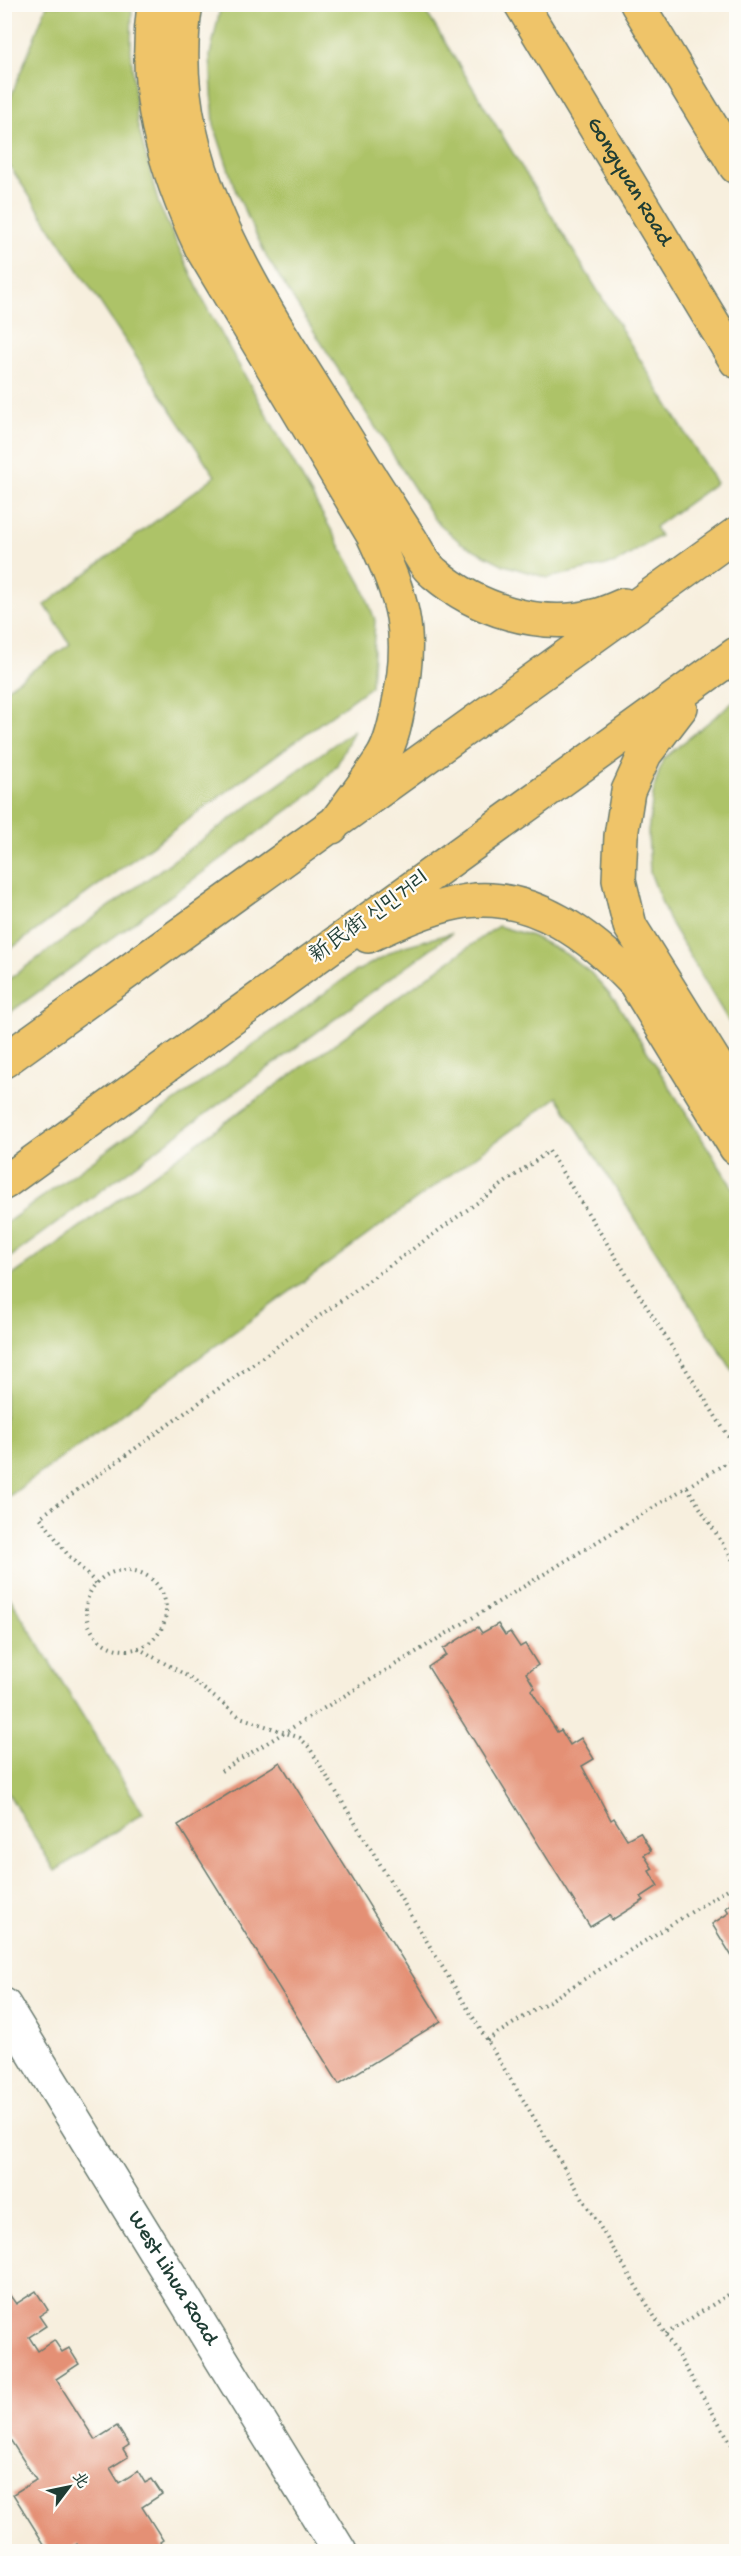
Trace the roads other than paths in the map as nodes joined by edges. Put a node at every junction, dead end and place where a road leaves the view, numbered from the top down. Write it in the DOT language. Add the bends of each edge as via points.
graph roads {
  1 [pos="154,4"];
  2 [pos="186,4"];
  3 [pos="521,4"];
  4 [pos="637,4"];
  5 [pos="736,167"];
  6 [pos="736,360"];
  7 [pos="736,534"];
  8 [pos="654,593"];
  9 [pos="724,663"];
  10 [pos="332,827"];
  11 [pos="308,962"];
  12 [pos="4,1061"];
  13 [pos="736,1096"];
  14 [pos="736,1148"];
  15 [pos="4,1183"];
  16 [pos="4,2005"];
  17 [pos="340,2552"];
  1 -- 10 [label="main road" via="150,85 166,160 185,214 201,249 373,535 396,584 406,627 405,674 397,717 384,754"];
  2 -- 8 [label="main road" via="182,62 188,118 200,172 214,208 264,304 432,572 471,599 515,616 552,620 594,616"];
  3 -- 6 [label="main road, Gongyuan Road"];
  4 -- 5 [label="main road"];
  7 -- 8 [label="main road"];
  8 -- 10 [label="main road"];
  9 -- 11 [label="main road, 新民街 신민거리"];
  9 -- 13 [label="main road" via="669,720 645,754 628,791 619,880 630,926"];
  10 -- 12 [label="main road"];
  11 -- 14 [label="main road" via="401,921 466,901 506,902 554,918 615,962 635,983"];
  11 -- 15 [label="main road, 新民街 신민거리"];
  16 -- 17 [label="street, West Lihua Road"];
}
